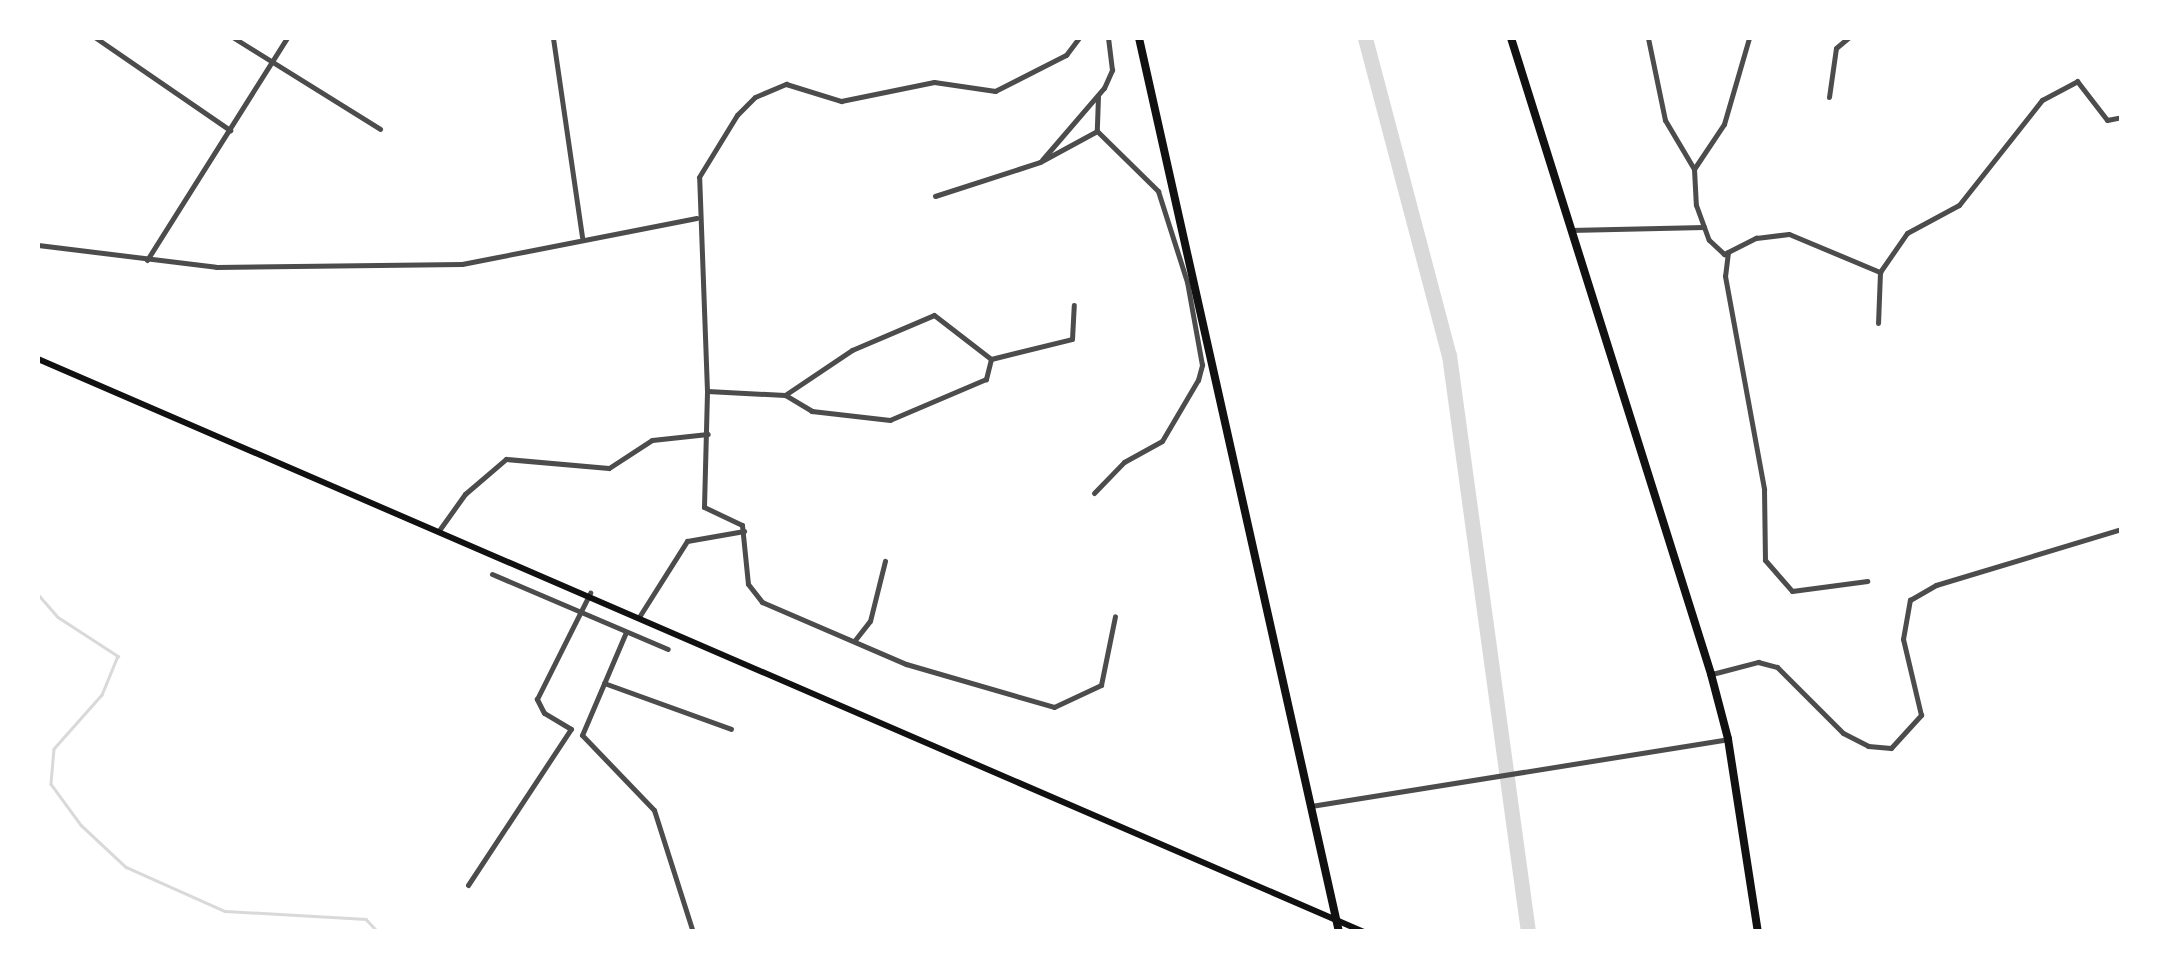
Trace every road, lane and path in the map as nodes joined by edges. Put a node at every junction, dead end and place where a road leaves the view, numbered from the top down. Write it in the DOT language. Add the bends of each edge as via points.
graph roads {
  1 [pos="96,38"];
  2 [pos="234,38"];
  3 [pos="286,38"];
  4 [pos="553,38"];
  5 [pos="1079,38"];
  6 [pos="1108,38"];
  7 [pos="1139,38"];
  8 [pos="1511,38"];
  9 [pos="1648,38"];
  10 [pos="1749,38"];
  11 [pos="1848,38"];
  12 [pos="270,62"];
  13 [pos="1098,96"];
  14 [pos="1828,97"];
  15 [pos="2122,117"];
  16 [pos="380,129"];
  17 [pos="230,130"];
  18 [pos="1096,132"];
  19 [pos="1040,162"];
  20 [pos="1694,169"];
  21 [pos="935,196"];
  22 [pos="698,218"];
  23 [pos="1704,227"];
  24 [pos="1568,230"];
  25 [pos="582,237"];
  26 [pos="38,245"];
  27 [pos="1728,249"];
  28 [pos="147,260"];
  29 [pos="1880,272"];
  30 [pos="1190,285"];
  31 [pos="1074,305"];
  32 [pos="1878,323"];
  33 [pos="38,359"];
  34 [pos="992,359"];
  35 [pos="707,391"];
  36 [pos="784,395"];
  37 [pos="708,434"];
  38 [pos="1094,493"];
  39 [pos="440,529"];
  40 [pos="2122,529"];
  41 [pos="744,531"];
  42 [pos="885,562"];
  43 [pos="492,574"];
  44 [pos="1867,581"];
  45 [pos="590,593"];
  46 [pos="578,614"];
  47 [pos="1115,616"];
  48 [pos="639,617"];
  49 [pos="626,632"];
  50 [pos="855,640"];
  51 [pos="668,649"];
  52 [pos="1711,674"];
  53 [pos="604,683"];
  54 [pos="571,729"];
  55 [pos="731,730"];
  56 [pos="582,735"];
  57 [pos="1728,739"];
  58 [pos="1308,807"];
  59 [pos="468,885"];
  60 [pos="1336,918"];
  61 [pos="693,932"];
  62 [pos="1339,932"];
  63 [pos="1364,932"];
  64 [pos="1758,932"];
  1 -- 17 [label="street"];
  2 -- 12 [label="street"];
  3 -- 12 [label="street"];
  4 -- 25 [label="street"];
  5 -- 22 [label="street" via="1066,56 981,93 934,82 862,101 786,84 767,90 737,115 703,166"];
  6 -- 13 [label="street" via="1112,70"];
  7 -- 30 [label="main road"];
  8 -- 24 [label="main road"];
  9 -- 20 [label="street" via="1665,120"];
  10 -- 20 [label="street" via="1724,124"];
  11 -- 14 [label="street" via="1836,48"];
  12 -- 16 [label="street"];
  12 -- 17 [label="street"];
  13 -- 18 [label="street"];
  13 -- 19 [label="street"];
  15 -- 29 [label="street" via="2107,120 2077,81 2042,100 1958,205 1907,232"];
  17 -- 28 [label="street"];
  18 -- 19 [label="street"];
  18 -- 30 [label="street" via="1158,191"];
  19 -- 21 [label="street"];
  20 -- 23 [label="street"];
  22 -- 25 [label="street"];
  22 -- 35 [label="street"];
  23 -- 24 [label="street"];
  23 -- 27 [label="street" via="1715,248 1724,254"];
  24 -- 52 [label="main road"];
  25 -- 28 [label="street" via="462,264 312,269"];
  26 -- 28 [label="street"];
  27 -- 29 [label="street" via="1789,234"];
  27 -- 44 [label="street" via="1725,276 1764,489 1765,560 1792,592"];
  29 -- 32 [label="street"];
  30 -- 38 [label="street" via="1202,365 1198,380 1162,441 1124,462"];
  30 -- 58 [label="main road"];
  31 -- 34 [label="street" via="1072,339"];
  33 -- 39 [label="main road"];
  34 -- 36 [label="street" via="986,379 906,418 812,411"];
  34 -- 36 [label="street" via="934,314 852,350"];
  35 -- 36 [label="street"];
  35 -- 37 [label="street"];
  37 -- 39 [label="street" via="652,440 609,468 506,460 465,494"];
  37 -- 41 [label="street" via="704,507 734,516"];
  39 -- 45 [label="main road"];
  40 -- 52 [label="street" via="1936,585 1910,600 1903,638 1921,715 1891,748 1843,733 1777,667 1758,662"];
  41 -- 48 [label="street" via="696,538 679,548"];
  41 -- 50 [label="street" via="756,598"];
  42 -- 50 [label="street" via="874,610"];
  43 -- 46 [label="street"];
  45 -- 46 [label="street"];
  45 -- 48 [label="main road"];
  46 -- 49 [label="street"];
  46 -- 54 [label="street" via="537,699 544,712"];
  47 -- 50 [label="street" via="1100,685 1054,707 918,668"];
  48 -- 60 [label="main road" via="995,778"];
  49 -- 51 [label="street"];
  49 -- 53 [label="street"];
  52 -- 57 [label="main road"];
  53 -- 55 [label="street"];
  53 -- 56 [label="street"];
  54 -- 56 [label="street"];
  54 -- 59 [label="street"];
  56 -- 61 [label="street" via="654,810"];
  57 -- 58 [label="street"];
  57 -- 64 [label="main road"];
  58 -- 60 [label="main road"];
  60 -- 62 [label="main road"];
  60 -- 63 [label="main road"];
}
